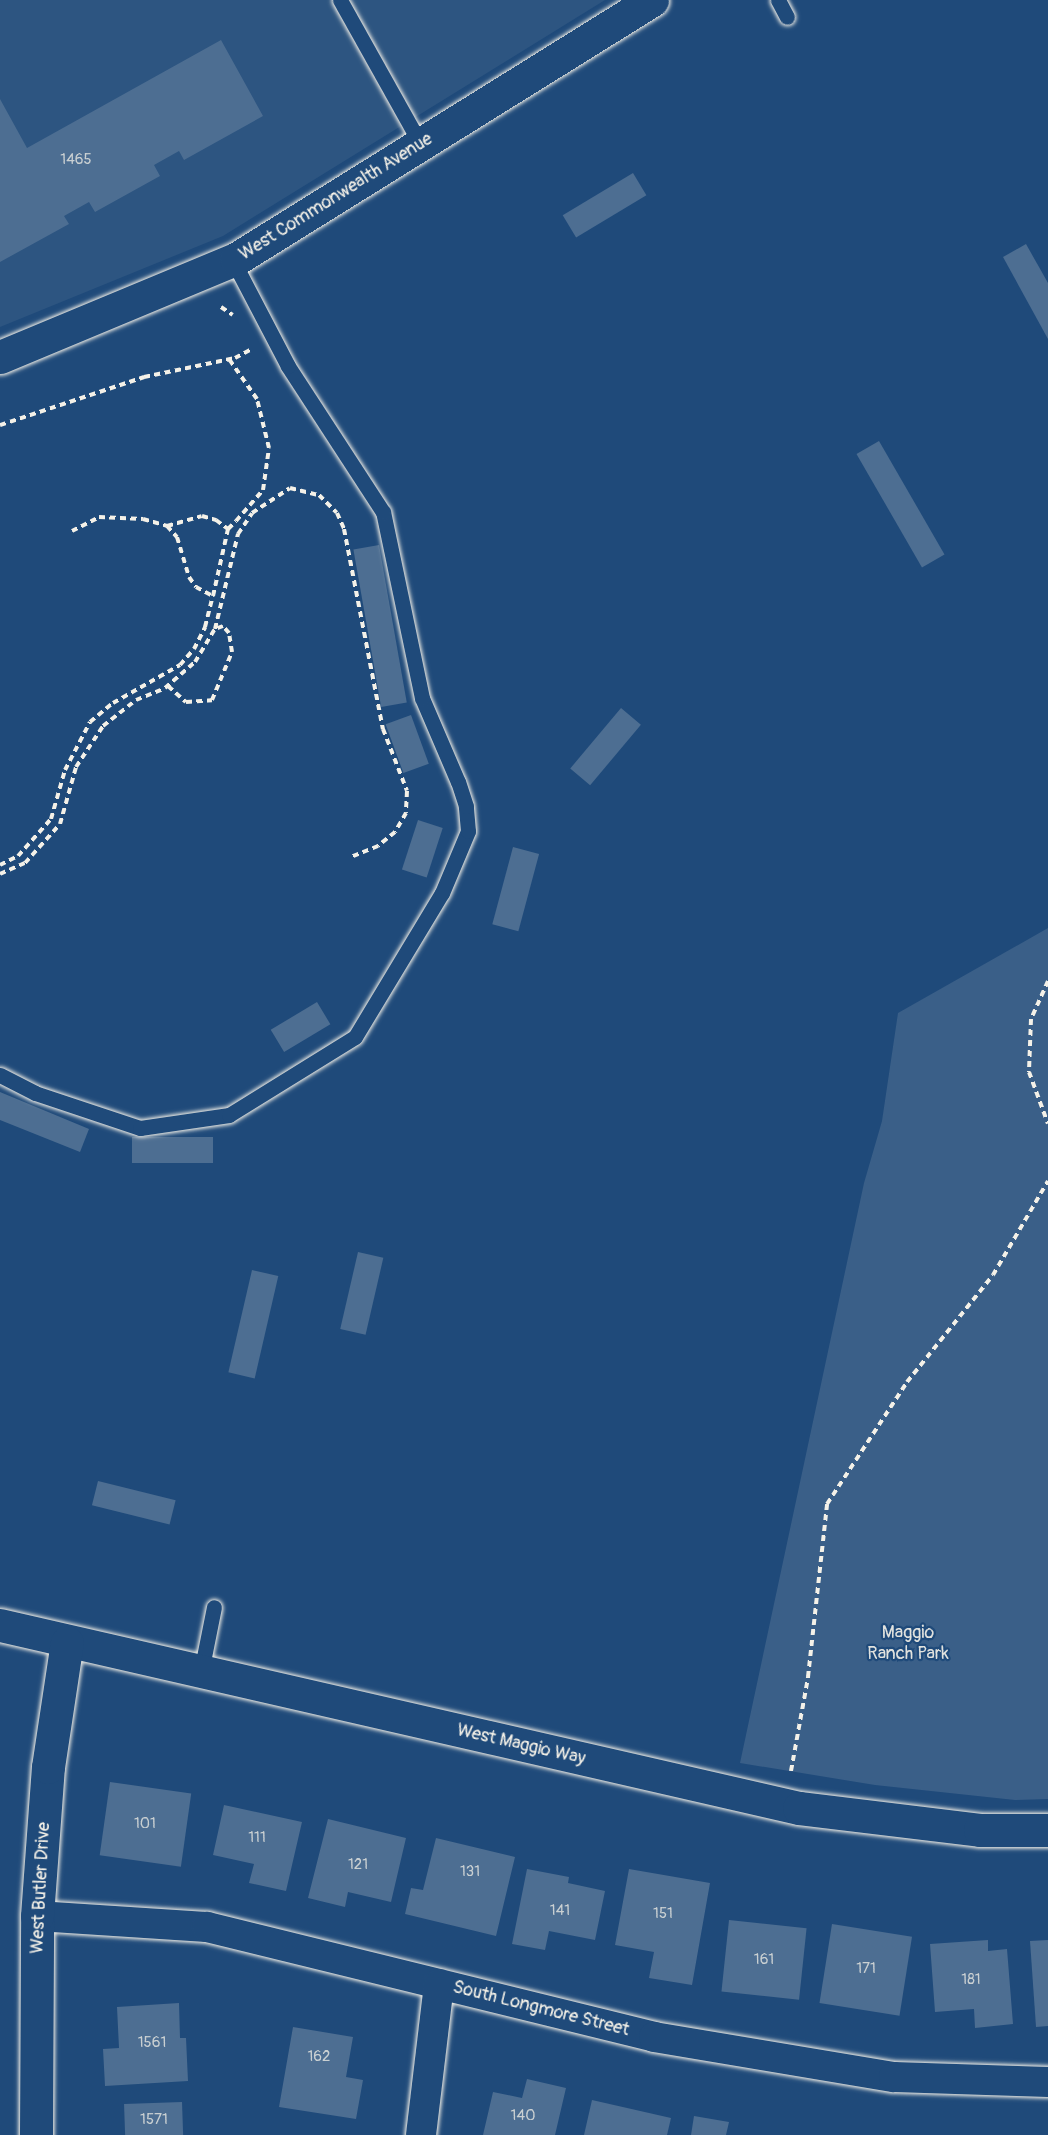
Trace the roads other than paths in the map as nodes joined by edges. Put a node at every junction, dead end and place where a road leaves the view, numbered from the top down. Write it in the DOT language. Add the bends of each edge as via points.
graph roads {
  1 [pos="340,0"];
  2 [pos="652,0"];
  3 [pos="778,0"];
  4 [pos="787,17"];
  5 [pos="421,145"];
  6 [pos="233,261"];
  7 [pos="0,357"];
  8 [pos="0,1075"];
  9 [pos="214,1607"];
  10 [pos="0,1625"];
  11 [pos="67,1642"];
  12 [pos="201,1672"];
  13 [pos="1048,1830"];
  14 [pos="37,1916"];
  15 [pos="439,1984"];
  16 [pos="1048,2082"];
  17 [pos="36,2135"];
  18 [pos="421,2135"];
  1 -- 5 [label="lane"];
  2 -- 5 [label="street, West Commonwealth Avenue"];
  3 -- 4 [label="lane"];
  5 -- 6 [label="street, West Commonwealth Avenue"];
  6 -- 7 [label="street, West Commonwealth Avenue"];
  6 -- 8 [label="lane" via="288,366 383,512 422,698 458,782 466,806 468,831 442,893 355,1036 229,1115 140,1128 35,1093"];
  9 -- 12 [label="lane"];
  10 -- 11 [label="street, West Maggio Way"];
  11 -- 12 [label="street, West Maggio Way"];
  11 -- 14 [label="street, West Butler Drive" via="48,1767"];
  12 -- 13 [label="street, West Maggio Way" via="799,1808 980,1830"];
  14 -- 15 [label="street, South Longmore Street" via="207,1927"];
  14 -- 17 [label="street, West Butler Drive"];
  15 -- 16 [label="street, South Longmore Street" via="654,2037 883,2075"];
  15 -- 18 [label="street"];
}
